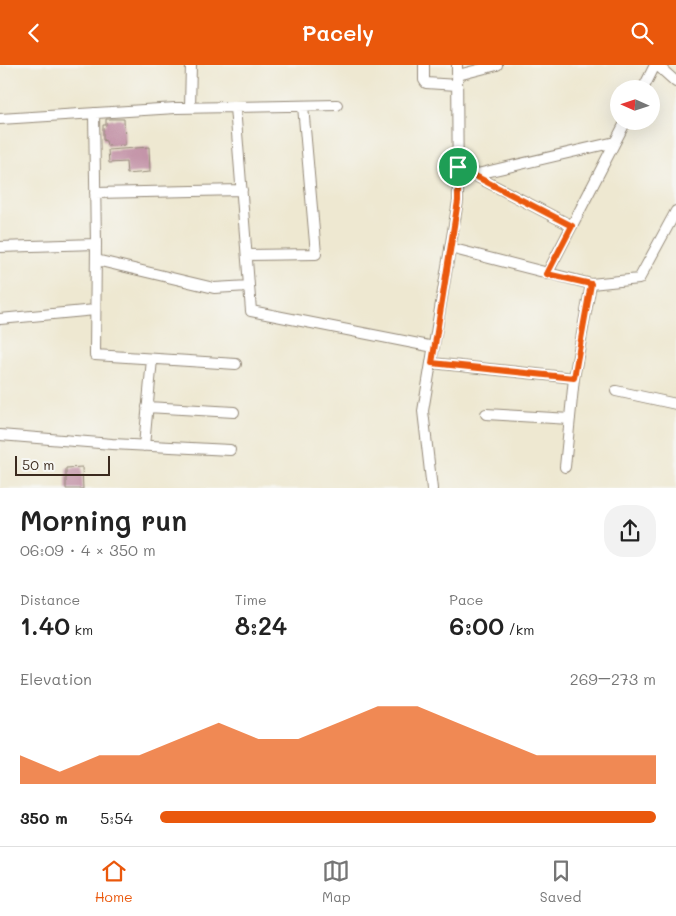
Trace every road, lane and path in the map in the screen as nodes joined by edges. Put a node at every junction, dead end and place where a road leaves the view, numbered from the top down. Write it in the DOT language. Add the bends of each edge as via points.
graph roads {
  1 [pos="191,65"];
  2 [pos="424,65"];
  3 [pos="497,65"];
  4 [pos="656,65"];
  5 [pos="457,75"];
  6 [pos="648,80"];
  7 [pos="676,82"];
  8 [pos="337,105"];
  9 [pos="303,106"];
  10 [pos="190,107"];
  11 [pos="235,107"];
  12 [pos="94,113"];
  13 [pos="0,119"];
  14 [pos="622,130"];
  15 [pos="616,142"];
  16 [pos="458,167"];
  17 [pos="473,175"];
  18 [pos="242,189"];
  19 [pos="95,193"];
  20 [pos="676,211"];
  21 [pos="572,226"];
  22 [pos="96,244"];
  23 [pos="0,247"];
  24 [pos="450,248"];
  25 [pos="247,255"];
  26 [pos="96,260"];
  27 [pos="547,274"];
  28 [pos="591,284"];
  29 [pos="249,286"];
  30 [pos="95,310"];
  31 [pos="0,319"];
  32 [pos="434,347"];
  33 [pos="152,359"];
  34 [pos="432,363"];
  35 [pos="236,364"];
  36 [pos="574,378"];
  37 [pos="616,391"];
  38 [pos="676,404"];
  39 [pos="147,407"];
  40 [pos="234,412"];
  41 [pos="486,413"];
  42 [pos="570,419"];
  43 [pos="0,435"];
  44 [pos="144,446"];
  45 [pos="230,450"];
  46 [pos="565,467"];
  47 [pos="432,488"];
  1 -- 10 [label="street"];
  2 -- 5 [label="street" via="426,83"];
  3 -- 5 [label="street"];
  4 -- 6 [label="street"];
  4 -- 7 [label="street"];
  5 -- 16 [label="street"];
  8 -- 9 [label="street"];
  9 -- 11 [label="street"];
  9 -- 25 [label="street" via="316,254"];
  10 -- 11 [label="street"];
  10 -- 12 [label="street"];
  11 -- 18 [label="street"];
  12 -- 13 [label="street"];
  12 -- 19 [label="street"];
  14 -- 15 [label="street"];
  15 -- 17 [label="street"];
  15 -- 21 [label="street"];
  16 -- 17 [label="street"];
  16 -- 24 [label="street" via="458,201"];
  17 -- 21 [label="street"];
  18 -- 19 [label="street"];
  18 -- 25 [label="street"];
  19 -- 22 [label="street"];
  20 -- 28 [label="street" via="639,279"];
  21 -- 27 [label="street"];
  22 -- 23 [label="street"];
  22 -- 26 [label="street"];
  24 -- 27 [label="street"];
  24 -- 32 [label="street"];
  25 -- 29 [label="street"];
  26 -- 29 [label="street" via="214,288"];
  26 -- 30 [label="street"];
  27 -- 28 [label="street"];
  28 -- 36 [label="street"];
  29 -- 32 [label="street" via="251,311"];
  30 -- 31 [label="street"];
  30 -- 33 [label="street" via="95,355"];
  32 -- 34 [label="street"];
  33 -- 35 [label="street"];
  33 -- 39 [label="street"];
  34 -- 36 [label="street"];
  34 -- 47 [label="street" via="422,411"];
  36 -- 42 [label="street"];
  37 -- 38 [label="street"];
  39 -- 40 [label="street"];
  39 -- 44 [label="street"];
  41 -- 42 [label="street"];
  42 -- 46 [label="street"];
  43 -- 44 [label="street"];
  44 -- 45 [label="street"];
}
